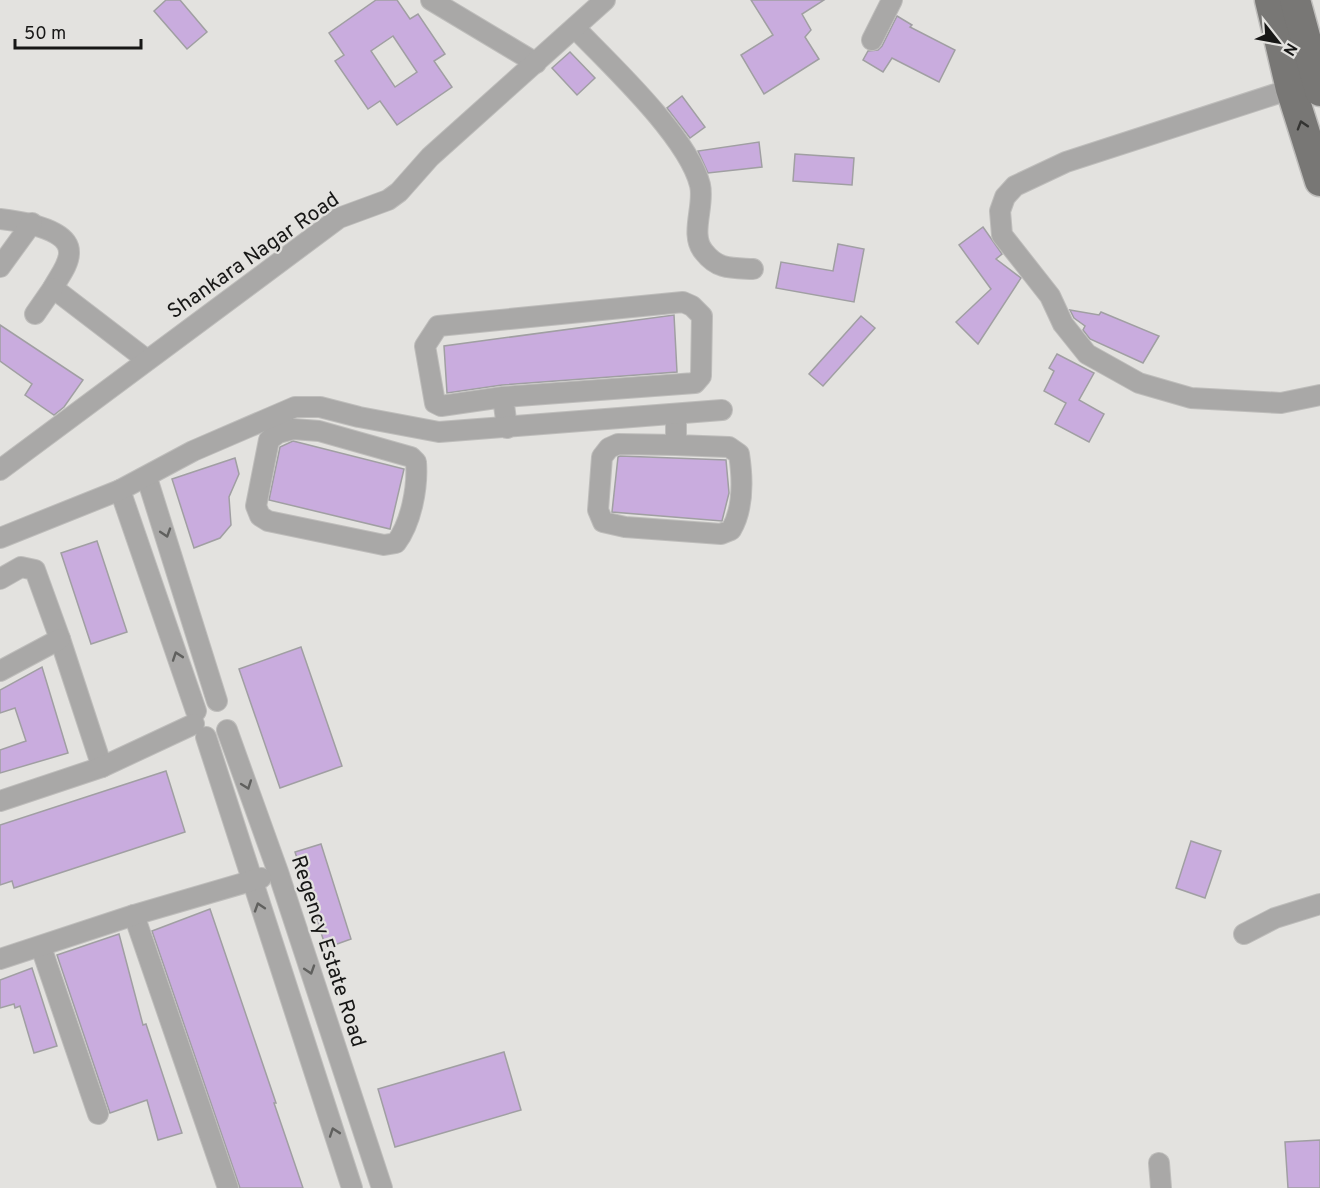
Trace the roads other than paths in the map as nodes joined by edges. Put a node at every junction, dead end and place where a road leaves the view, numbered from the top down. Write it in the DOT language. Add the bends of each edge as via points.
graph roads {
  1 [pos="430,0"];
  2 [pos="605,0"];
  3 [pos="892,0"];
  4 [pos="1270,0"];
  5 [pos="1295,0"];
  6 [pos="575,28"];
  7 [pos="872,40"];
  8 [pos="536,63"];
  9 [pos="1306,90"];
  10 [pos="1320,181"];
  11 [pos="0,219"];
  12 [pos="32,223"];
  13 [pos="0,267"];
  14 [pos="753,269"];
  15 [pos="52,288"];
  16 [pos="35,314"];
  17 [pos="147,360"];
  18 [pos="1320,395"];
  19 [pos="503,397"];
  20 [pos="722,410"];
  21 [pos="676,414"];
  22 [pos="359,417"];
  23 [pos="507,428"];
  24 [pos="353,441"];
  25 [pos="676,445"];
  26 [pos="0,470"];
  27 [pos="147,478"];
  28 [pos="120,490"];
  29 [pos="0,538"];
  30 [pos="0,579"];
  31 [pos="60,639"];
  32 [pos="0,671"];
  33 [pos="217,701"];
  34 [pos="199,724"];
  35 [pos="227,730"];
  36 [pos="102,767"];
  37 [pos="0,801"];
  38 [pos="278,872"];
  39 [pos="251,882"];
  40 [pos="1320,904"];
  41 [pos="134,915"];
  42 [pos="1244,934"];
  43 [pos="41,947"];
  44 [pos="0,959"];
  45 [pos="98,1114"];
  46 [pos="374,1163"];
  47 [pos="1159,1163"];
  48 [pos="350,1180"];
  49 [pos="228,1188"];
  50 [pos="382,1188"];
  51 [pos="1161,1188"];
  1 -- 8 [label="street"];
  2 -- 6 [label="street, Shankara Nagar Road"];
  3 -- 7 [label="street"];
  4 -- 9 [label="main road"];
  5 -- 9 [label="main road"];
  6 -- 8 [label="street, Shankara Nagar Road"];
  6 -- 14 [label="street" via="680,143 700,186 697,239 703,252 721,267"];
  8 -- 17 [label="street, Shankara Nagar Road" via="430,157 399,192 339,218"];
  10 -- 9 [label="main road, one-way"];
  9 -- 18 [label="street" via="1066,162 1015,186 1000,211 1002,235 1050,296 1063,324 1087,354 1139,382 1191,398 1281,404"];
  11 -- 12 [label="street"];
  12 -- 13 [label="street"];
  12 -- 15 [label="street" via="43,226 69,249 67,263"];
  15 -- 16 [label="street"];
  15 -- 17 [label="street"];
  17 -- 26 [label="street, Shankara Nagar Road"];
  19 -- 19 [label="street" via="441,406 435,403 425,346 438,326 683,302 702,316 702,376 695,383"];
  19 -- 23 [label="street"];
  20 -- 21 [label="street"];
  21 -- 23 [label="street"];
  21 -- 25 [label="street"];
  22 -- 23 [label="street" via="439,432"];
  22 -- 24 [label="street"];
  22 -- 27 [label="street" via="320,407 295,407 201,447"];
  24 -- 24 [label="street" via="411,457 416,462 406,530 396,543 384,545 268,521 260,516 256,506 269,440 293,429"];
  25 -- 25 [label="street" via="729,447 739,454 740,516 731,530 721,534 603,522 598,510 602,457 609,448 618,444"];
  27 -- 28 [label="street"];
  27 -- 33 [label="street, one-way"];
  28 -- 29 [label="street"];
  34 -- 28 [label="street, one-way"];
  30 -- 31 [label="street" via="21,567 34,570"];
  31 -- 32 [label="street"];
  31 -- 36 [label="street"];
  33 -- 34 [label="street" via="205,702"];
  33 -- 35 [label="street" via="230,713"];
  34 -- 35 [label="street" via="218,737"];
  34 -- 36 [label="street"];
  34 -- 39 [label="street"];
  35 -- 38 [label="street, Regency Estate Road, one-way"];
  36 -- 37 [label="street"];
  38 -- 39 [label="street"];
  38 -- 46 [label="street, Regency Estate Road, one-way"];
  39 -- 41 [label="street"];
  48 -- 39 [label="street, one-way"];
  40 -- 42 [label="street" via="1275,918"];
  41 -- 43 [label="street"];
  41 -- 49 [label="street"];
  43 -- 44 [label="street"];
  43 -- 45 [label="street"];
  46 -- 48 [label="street"];
  46 -- 50 [label="street, Regency Estate Road"];
  47 -- 51 [label="street"];
}
